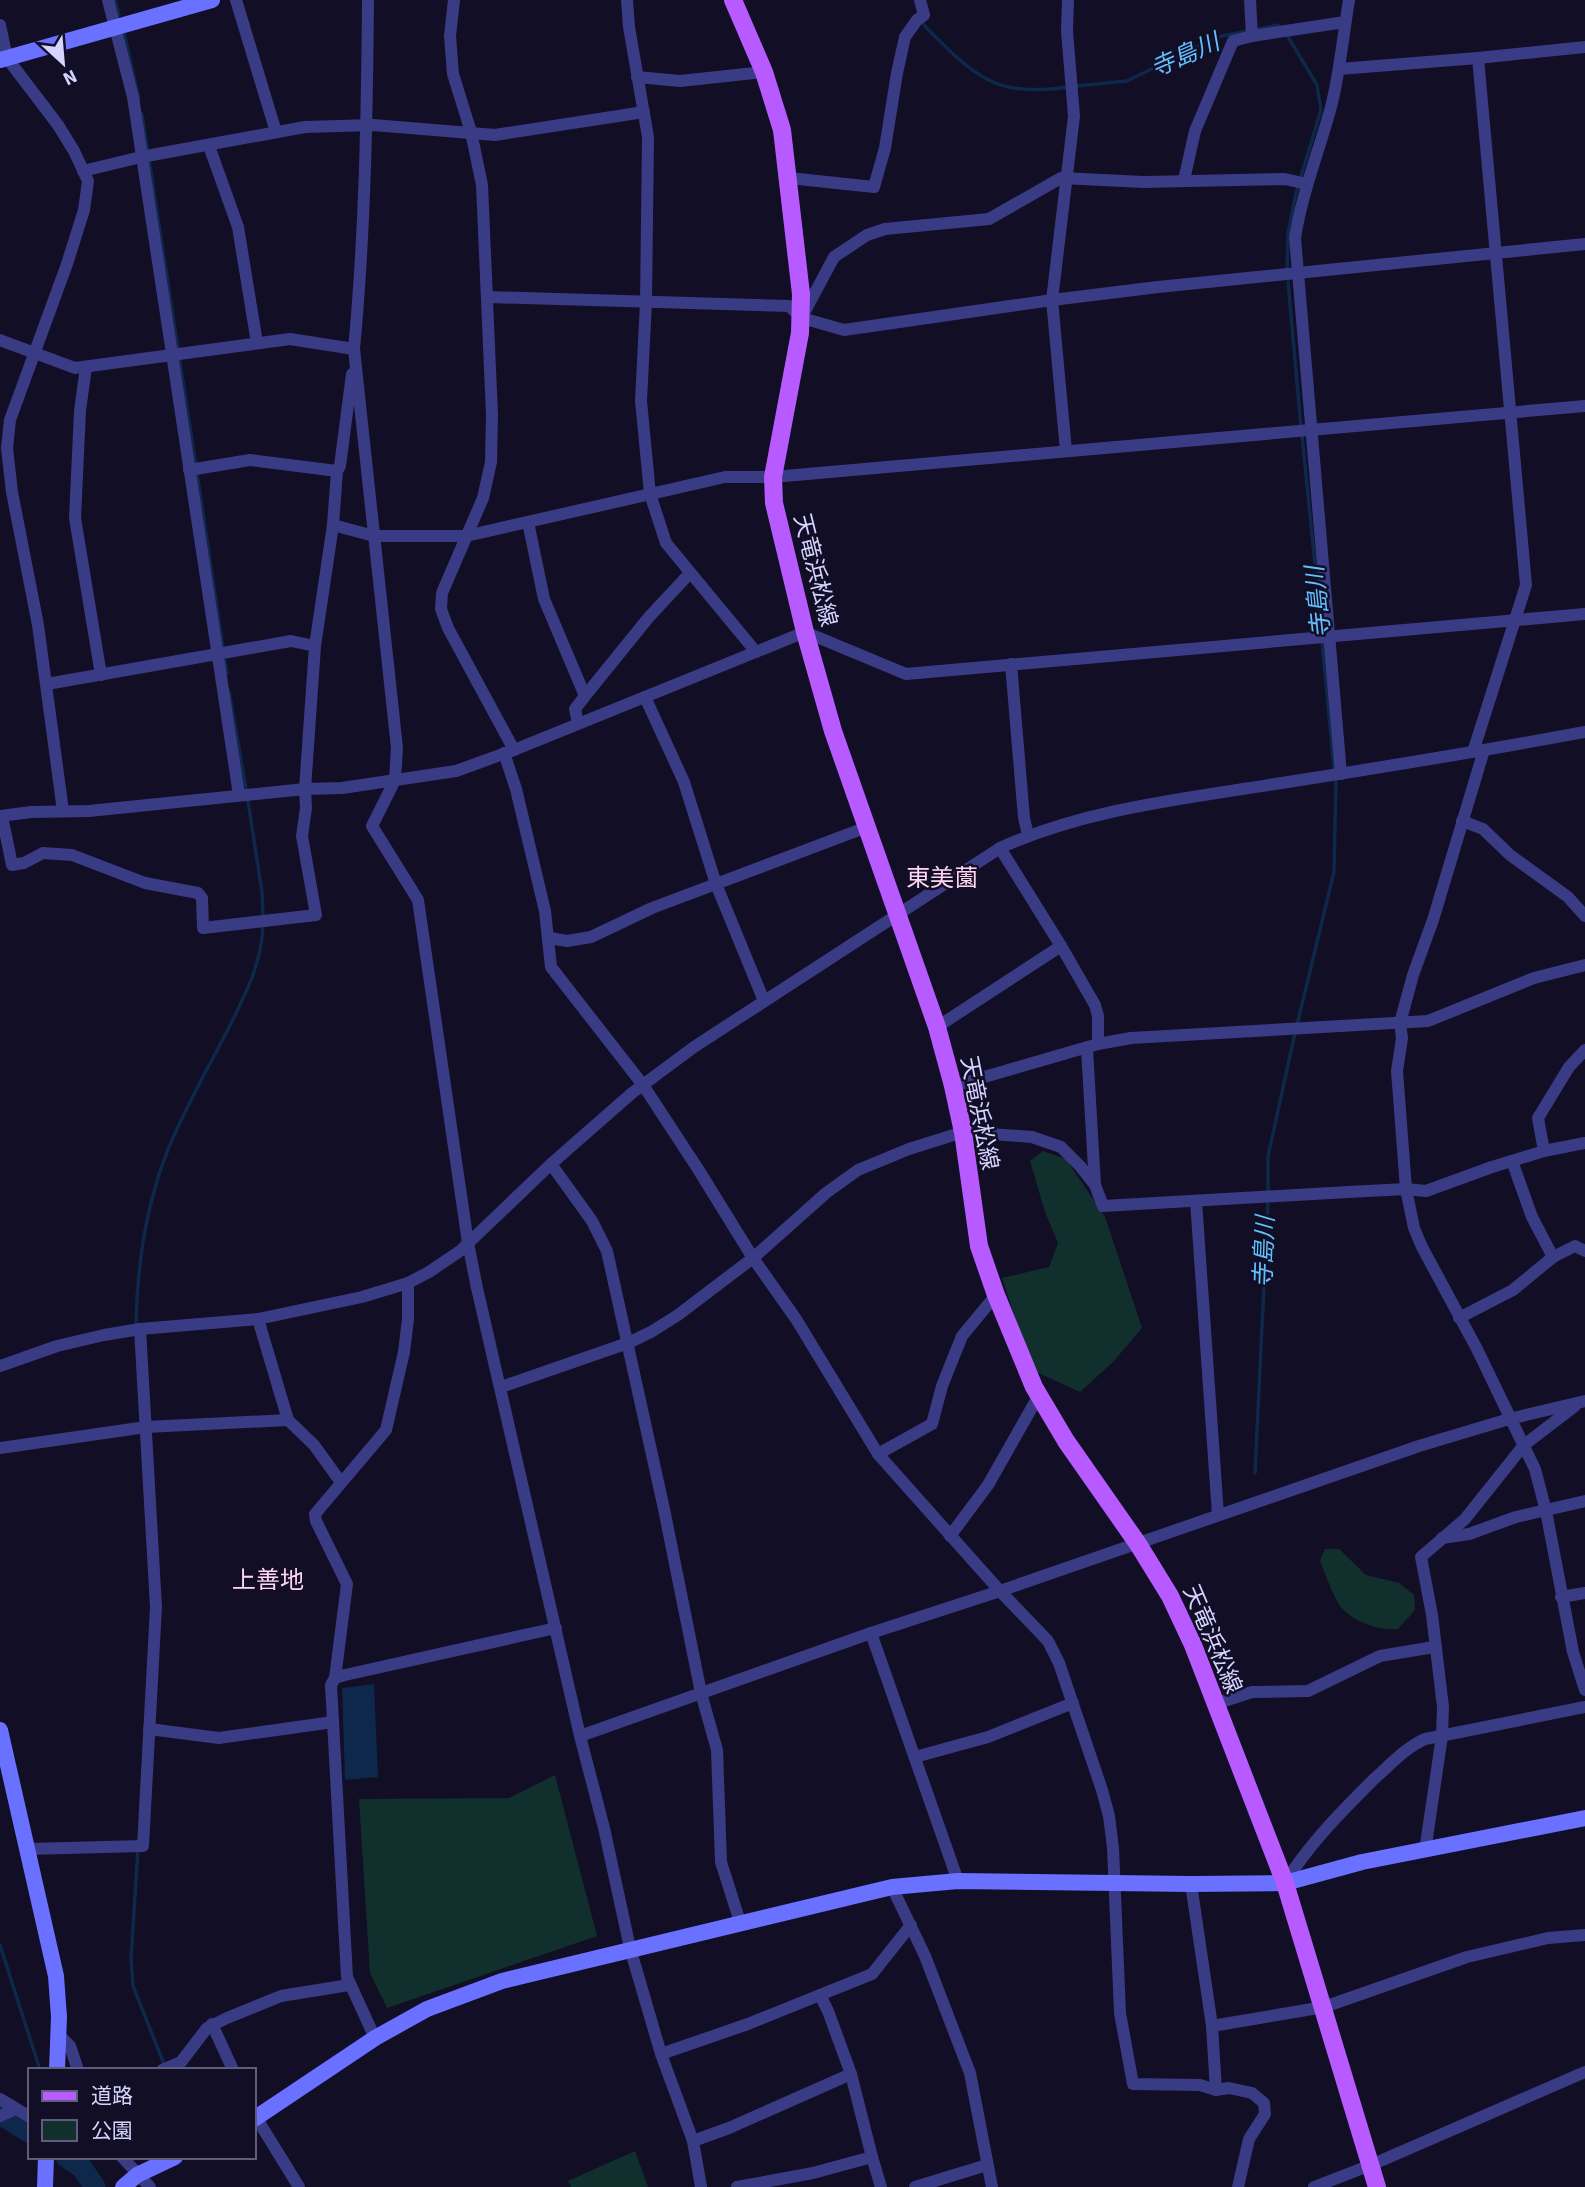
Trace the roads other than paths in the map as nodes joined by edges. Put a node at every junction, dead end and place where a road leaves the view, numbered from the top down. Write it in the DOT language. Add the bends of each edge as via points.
graph roads {
  1 [pos="108,0"];
  2 [pos="212,0"];
  3 [pos="236,0"];
  4 [pos="368,0"];
  5 [pos="454,0"];
  6 [pos="627,0"];
  7 [pos="733,0"];
  8 [pos="920,0"];
  9 [pos="1068,0"];
  10 [pos="1250,0"];
  11 [pos="1349,0"];
  12 [pos="171,5"];
  13 [pos="1345,22"];
  14 [pos="0,25"];
  15 [pos="116,27"];
  16 [pos="1252,31"];
  17 [pos="1585,47"];
  18 [pos="1478,58"];
  19 [pos="3,59"];
  20 [pos="1339,69"];
  21 [pos="764,72"];
  22 [pos="637,77"];
  23 [pos="644,113"];
  24 [pos="367,125"];
  25 [pos="276,132"];
  26 [pos="467,133"];
  27 [pos="209,146"];
  28 [pos="146,156"];
  29 [pos="83,171"];
  30 [pos="1068,177"];
  31 [pos="789,178"];
  32 [pos="1184,180"];
  33 [pos="1302,183"];
  34 [pos="1585,244"];
  35 [pos="1495,253"];
  36 [pos="1297,274"];
  37 [pos="488,297"];
  38 [pos="1052,300"];
  39 [pos="646,302"];
  40 [pos="802,318"];
  41 [pos="0,340"];
  42 [pos="257,343"];
  43 [pos="354,349"];
  44 [pos="33,353"];
  45 [pos="177,353"];
  46 [pos="354,365"];
  47 [pos="86,367"];
  48 [pos="1585,406"];
  49 [pos="1510,412"];
  50 [pos="1311,430"];
  51 [pos="1066,451"];
  52 [pos="194,469"];
  53 [pos="337,471"];
  54 [pos="773,477"];
  55 [pos="650,494"];
  56 [pos="528,522"];
  57 [pos="332,525"];
  58 [pos="374,536"];
  59 [pos="466,536"];
  60 [pos="690,573"];
  61 [pos="1585,614"];
  62 [pos="1515,619"];
  63 [pos="805,632"];
  64 [pos="1324,637"];
  65 [pos="315,646"];
  66 [pos="756,652"];
  67 [pos="217,656"];
  68 [pos="1011,664"];
  69 [pos="101,675"];
  70 [pos="47,684"];
  71 [pos="585,696"];
  72 [pos="645,697"];
  73 [pos="578,723"];
  74 [pos="1585,732"];
  75 [pos="509,751"];
  76 [pos="1479,751"];
  77 [pos="1341,774"];
  78 [pos="395,780"];
  79 [pos="305,789"];
  80 [pos="239,795"];
  81 [pos="63,811"];
  82 [pos="1,816"];
  83 [pos="1462,821"];
  84 [pos="867,827"];
  85 [pos="1028,835"];
  86 [pos="1000,848"];
  87 [pos="716,884"];
  88 [pos="897,915"];
  89 [pos="1585,916"];
  90 [pos="550,938"];
  91 [pos="1061,946"];
  92 [pos="1585,965"];
  93 [pos="764,1001"];
  94 [pos="1400,1023"];
  95 [pos="937,1027"];
  96 [pos="1093,1046"];
  97 [pos="1585,1050"];
  98 [pos="643,1085"];
  99 [pos="953,1086"];
  100 [pos="962,1132"];
  101 [pos="1585,1143"];
  102 [pos="1544,1151"];
  103 [pos="1512,1161"];
  104 [pos="551,1164"];
  105 [pos="1095,1185"];
  106 [pos="1406,1189"];
  107 [pos="1196,1200"];
  108 [pos="468,1244"];
  109 [pos="1585,1251"];
  110 [pos="1553,1257"];
  111 [pos="753,1258"];
  112 [pos="408,1283"];
  113 [pos="996,1294"];
  114 [pos="1459,1318"];
  115 [pos="258,1319"];
  116 [pos="141,1329"];
  117 [pos="628,1343"];
  118 [pos="1,1363"];
  119 [pos="501,1387"];
  120 [pos="1038,1395"];
  121 [pos="1584,1399"];
  122 [pos="1509,1419"];
  123 [pos="288,1420"];
  124 [pos="146,1427"];
  125 [pos="1524,1445"];
  126 [pos="0,1448"];
  127 [pos="878,1454"];
  128 [pos="340,1481"];
  129 [pos="1585,1501"];
  130 [pos="1546,1511"];
  131 [pos="1218,1516"];
  132 [pos="950,1535"];
  133 [pos="1442,1538"];
  134 [pos="1138,1544"];
  135 [pos="1000,1591"];
  136 [pos="1585,1593"];
  137 [pos="1561,1597"];
  138 [pos="556,1628"];
  139 [pos="871,1633"];
  140 [pos="1434,1647"];
  141 [pos="335,1678"];
  142 [pos="1585,1690"];
  143 [pos="701,1693"];
  144 [pos="1073,1703"];
  145 [pos="1215,1704"];
  146 [pos="1585,1707"];
  147 [pos="333,1722"];
  148 [pos="149,1729"];
  149 [pos="0,1730"];
  150 [pos="580,1736"];
  151 [pos="1442,1736"];
  152 [pos="915,1757"];
  153 [pos="1585,1818"];
  154 [pos="27,1849"];
  155 [pos="1425,1851"];
  156 [pos="958,1881"];
  157 [pos="1285,1883"];
  158 [pos="1115,1884"];
  159 [pos="1191,1884"];
  160 [pos="892,1887"];
  161 [pos="740,1922"];
  162 [pos="911,1925"];
  163 [pos="1585,1935"];
  164 [pos="630,1948"];
  165 [pos="349,1985"];
  166 [pos="820,1995"];
  167 [pos="1324,2007"];
  168 [pos="212,2024"];
  169 [pos="1212,2026"];
  170 [pos="58,2034"];
  171 [pos="375,2038"];
  172 [pos="661,2054"];
  173 [pos="57,2068"];
  174 [pos="77,2068"];
  175 [pos="167,2068"];
  176 [pos="232,2068"];
  177 [pos="1585,2071"];
  178 [pos="850,2074"];
  179 [pos="1216,2090"];
  180 [pos="0,2099"];
  181 [pos="7,2112"];
  182 [pos="256,2116"];
  183 [pos="28,2117"];
  184 [pos="256,2120"];
  185 [pos="693,2141"];
  186 [pos="872,2157"];
  187 [pos="46,2159"];
  188 [pos="124,2159"];
  189 [pos="172,2159"];
  190 [pos="987,2165"];
  191 [pos="1371,2165"];
  192 [pos="137,2175"];
  193 [pos="45,2187"];
  194 [pos="123,2187"];
  195 [pos="149,2187"];
  196 [pos="299,2187"];
  197 [pos="702,2187"];
  198 [pos="737,2187"];
  199 [pos="881,2187"];
  200 [pos="915,2187"];
  201 [pos="992,2187"];
  202 [pos="1238,2187"];
  203 [pos="1314,2187"];
  204 [pos="1377,2187"];
  1 -- 15 [label="street"];
  2 -- 12 [label="street"];
  3 -- 25 [label="street"];
  4 -- 24 [label="street"];
  5 -- 26 [label="street" via="450,36 453,74"];
  6 -- 22 [label="street"];
  7 -- 21 [label="main road, 天竜浜松線"];
  8 -- 31 [label="street" via="920,18 905,37 874,187"];
  9 -- 30 [label="street" via="1074,116"];
  10 -- 16 [label="street"];
  11 -- 13 [label="street"];
  12 -- 15 [label="street"];
  13 -- 16 [label="street"];
  13 -- 20 [label="street"];
  14 -- 19 [label="street"];
  15 -- 19 [label="street"];
  15 -- 28 [label="street"];
  16 -- 32 [label="street" via="1233,41 1195,131"];
  17 -- 18 [label="street"];
  18 -- 20 [label="street"];
  18 -- 35 [label="street"];
  19 -- 29 [label="street" via="58,125"];
  20 -- 33 [label="street" via="1331,107"];
  21 -- 22 [label="street" via="680,81"];
  21 -- 31 [label="main road, 天竜浜松線" via="782,130"];
  22 -- 23 [label="street"];
  23 -- 26 [label="street" via="495,135"];
  23 -- 39 [label="street" via="648,149"];
  24 -- 25 [label="street"];
  24 -- 26 [label="street"];
  24 -- 43 [label="street"];
  25 -- 27 [label="street"];
  26 -- 37 [label="street" via="482,185"];
  27 -- 28 [label="street"];
  27 -- 42 [label="street" via="238,227"];
  28 -- 29 [label="street"];
  28 -- 45 [label="street"];
  29 -- 44 [label="street" via="88,181 84,210"];
  30 -- 32 [label="street"];
  30 -- 38 [label="street"];
  30 -- 40 [label="street" via="989,219 885,229 867,235 834,257"];
  31 -- 40 [label="main road, 天竜浜松線"];
  32 -- 33 [label="street" via="1285,179"];
  33 -- 36 [label="street" via="1295,238"];
  34 -- 35 [label="street"];
  35 -- 36 [label="street"];
  35 -- 49 [label="street"];
  36 -- 38 [label="street"];
  36 -- 50 [label="street"];
  37 -- 39 [label="street"];
  37 -- 59 [label="street" via="491,462 483,498"];
  38 -- 40 [label="street" via="844,330"];
  38 -- 51 [label="street"];
  39 -- 40 [label="street" via="789,306"];
  39 -- 55 [label="street" via="641,401"];
  40 -- 54 [label="main road, 天竜浜松線"];
  41 -- 44 [label="street"];
  42 -- 43 [label="street" via="290,339"];
  42 -- 45 [label="street"];
  43 -- 46 [label="street"];
  44 -- 47 [label="street" via="75,368"];
  44 -- 70 [label="street" via="10,420 7,448"];
  45 -- 47 [label="street"];
  45 -- 52 [label="street"];
  46 -- 53 [label="street"];
  46 -- 58 [label="street"];
  47 -- 69 [label="street" via="75,518"];
  48 -- 49 [label="street"];
  49 -- 50 [label="street"];
  49 -- 62 [label="street" via="1526,585"];
  50 -- 51 [label="street"];
  50 -- 64 [label="street"];
  51 -- 54 [label="street"];
  52 -- 53 [label="street" via="250,460"];
  52 -- 67 [label="street"];
  53 -- 57 [label="street"];
  54 -- 55 [label="street" via="725,477"];
  54 -- 63 [label="main road, 天竜浜松線" via="774,503"];
  55 -- 56 [label="street"];
  55 -- 60 [label="street" via="666,543"];
  56 -- 59 [label="street"];
  56 -- 71 [label="street" via="544,598"];
  57 -- 58 [label="street"];
  57 -- 65 [label="street"];
  58 -- 59 [label="street"];
  58 -- 78 [label="street" via="396,731"];
  59 -- 75 [label="street" via="442,593 441,609"];
  60 -- 66 [label="street"];
  60 -- 71 [label="street"];
  61 -- 62 [label="street"];
  62 -- 64 [label="street"];
  62 -- 76 [label="street"];
  63 -- 66 [label="street"];
  63 -- 68 [label="street" via="906,674"];
  63 -- 84 [label="main road, 天竜浜松線"];
  64 -- 68 [label="street"];
  64 -- 77 [label="street"];
  65 -- 67 [label="street" via="291,641"];
  65 -- 79 [label="street"];
  66 -- 72 [label="street"];
  67 -- 69 [label="street"];
  67 -- 80 [label="street"];
  68 -- 85 [label="street"];
  69 -- 70 [label="street"];
  70 -- 81 [label="street"];
  71 -- 73 [label="street" via="575,709"];
  72 -- 73 [label="street"];
  72 -- 87 [label="street" via="684,782"];
  73 -- 75 [label="street"];
  74 -- 76 [label="street"];
  75 -- 78 [label="street" via="456,771"];
  75 -- 90 [label="street"];
  76 -- 77 [label="street"];
  76 -- 83 [label="street"];
  77 -- 85 [label="street" via="1180,799 1079,819"];
  78 -- 79 [label="street"];
  78 -- 108 [label="street" via="372,826 418,900"];
  79 -- 80 [label="street"];
  79 -- 82 [label="street" via="302,836 316,915 203,928 198,893 145,883 72,855 43,853 12,865"];
  80 -- 81 [label="street"];
  81 -- 82 [label="street"];
  83 -- 89 [label="street" via="1483,829"];
  83 -- 94 [label="street"];
  84 -- 87 [label="street"];
  84 -- 88 [label="main road, 天竜浜松線"];
  85 -- 86 [label="street"];
  86 -- 88 [label="street"];
  86 -- 91 [label="street"];
  87 -- 90 [label="street" via="591,937"];
  87 -- 93 [label="street"];
  88 -- 93 [label="street"];
  88 -- 95 [label="main road, 天竜浜松線"];
  90 -- 98 [label="street" via="551,967"];
  91 -- 95 [label="street"];
  91 -- 96 [label="street" via="1095,1005 1098,1016"];
  92 -- 94 [label="street" via="1534,978 1428,1021"];
  93 -- 98 [label="street"];
  94 -- 96 [label="street" via="1131,1038"];
  94 -- 106 [label="street" via="1397,1071"];
  95 -- 99 [label="main road, 天竜浜松線"];
  96 -- 99 [label="street"];
  96 -- 105 [label="street"];
  97 -- 102 [label="street" via="1538,1118"];
  98 -- 104 [label="street"];
  98 -- 111 [label="street"];
  99 -- 100 [label="main road, 天竜浜松線"];
  100 -- 105 [label="street" via="1032,1137 1061,1147"];
  100 -- 111 [label="street" via="858,1170"];
  100 -- 113 [label="main road, 天竜浜松線" via="978,1246"];
  101 -- 102 [label="street"];
  102 -- 103 [label="street"];
  103 -- 106 [label="street" via="1426,1191"];
  103 -- 110 [label="street" via="1532,1217"];
  104 -- 108 [label="street"];
  104 -- 117 [label="street" via="592,1221 607,1251"];
  105 -- 107 [label="street" via="1103,1206"];
  106 -- 107 [label="street"];
  106 -- 114 [label="street" via="1414,1228"];
  107 -- 131 [label="street"];
  108 -- 112 [label="street"];
  108 -- 119 [label="street"];
  109 -- 110 [label="street" via="1575,1245"];
  110 -- 114 [label="street" via="1513,1290"];
  111 -- 117 [label="street" via="678,1315"];
  111 -- 127 [label="street"];
  112 -- 115 [label="street"];
  112 -- 128 [label="street" via="404,1352 386,1430"];
  113 -- 120 [label="main road, 天竜浜松線"];
  113 -- 127 [label="street" via="962,1336 933,1424"];
  114 -- 122 [label="street"];
  115 -- 116 [label="street"];
  115 -- 123 [label="street"];
  116 -- 118 [label="street"];
  116 -- 124 [label="street"];
  117 -- 119 [label="street"];
  117 -- 143 [label="street"];
  119 -- 138 [label="street"];
  120 -- 132 [label="street" via="988,1485"];
  120 -- 134 [label="main road, 天竜浜松線"];
  121 -- 122 [label="street"];
  121 -- 125 [label="street"];
  122 -- 125 [label="street"];
  122 -- 131 [label="street"];
  123 -- 124 [label="street"];
  123 -- 128 [label="street" via="314,1445"];
  124 -- 126 [label="street"];
  124 -- 148 [label="street" via="156,1607"];
  125 -- 130 [label="street"];
  125 -- 133 [label="street" via="1465,1520"];
  127 -- 132 [label="street"];
  128 -- 141 [label="street" via="315,1514 347,1584"];
  129 -- 130 [label="street"];
  130 -- 133 [label="street"];
  130 -- 137 [label="street"];
  131 -- 134 [label="street"];
  132 -- 135 [label="street"];
  133 -- 140 [label="street" via="1421,1557"];
  134 -- 135 [label="street"];
  134 -- 145 [label="main road, 天竜浜松線" via="1170,1596"];
  135 -- 139 [label="street"];
  135 -- 144 [label="street" via="1048,1641"];
  136 -- 137 [label="street"];
  137 -- 142 [label="street"];
  138 -- 141 [label="street"];
  138 -- 150 [label="street"];
  139 -- 143 [label="street"];
  139 -- 152 [label="street"];
  140 -- 145 [label="street" via="1380,1656 1308,1691 1252,1692"];
  140 -- 151 [label="street" via="1443,1707"];
  141 -- 147 [label="street" via="331,1685"];
  143 -- 150 [label="street"];
  143 -- 161 [label="street" via="717,1751 721,1862"];
  144 -- 152 [label="street" via="988,1737"];
  144 -- 158 [label="street" via="1102,1790 1114,1848"];
  145 -- 157 [label="main road, 天竜浜松線"];
  146 -- 151 [label="street"];
  147 -- 148 [label="street" via="219,1738"];
  147 -- 165 [label="street"];
  148 -- 154 [label="street" via="138,1846"];
  149 -- 154 [label="street"];
  150 -- 164 [label="street"];
  151 -- 155 [label="street"];
  151 -- 157 [label="street" via="1409,1746 1339,1813"];
  152 -- 156 [label="street"];
  153 -- 155 [label="street"];
  154 -- 170 [label="street" via="56,1976"];
  155 -- 157 [label="street"];
  156 -- 158 [label="street"];
  156 -- 160 [label="street"];
  157 -- 159 [label="street"];
  157 -- 167 [label="main road, 天竜浜松線"];
  158 -- 159 [label="street"];
  158 -- 179 [label="street" via="1120,2013 1133,2084 1200,2085"];
  159 -- 169 [label="street"];
  160 -- 161 [label="street"];
  160 -- 162 [label="street"];
  161 -- 164 [label="street"];
  162 -- 166 [label="street" via="872,1973"];
  162 -- 190 [label="street" via="970,2073"];
  163 -- 167 [label="street" via="1548,1938 1467,1957"];
  164 -- 171 [label="street" via="502,1980 427,2010"];
  164 -- 172 [label="street"];
  165 -- 168 [label="street" via="281,1996"];
  165 -- 171 [label="street"];
  166 -- 172 [label="street"];
  166 -- 178 [label="street"];
  167 -- 169 [label="street"];
  167 -- 191 [label="main road, 天竜浜松線"];
  168 -- 175 [label="street" via="181,2062"];
  168 -- 176 [label="street"];
  169 -- 179 [label="street"];
  170 -- 173 [label="street"];
  170 -- 174 [label="street" via="71,2046"];
  171 -- 182 [label="street"];
  172 -- 185 [label="street"];
  177 -- 191 [label="street"];
  178 -- 185 [label="street"];
  178 -- 186 [label="street"];
  179 -- 202 [label="street" via="1252,2093 1264,2102 1265,2114 1249,2139"];
  180 -- 181 [label="street"];
  181 -- 183 [label="street"];
  184 -- 196 [label="street"];
  185 -- 197 [label="street"];
  186 -- 198 [label="street"];
  186 -- 199 [label="street"];
  187 -- 193 [label="street"];
  188 -- 192 [label="street"];
  189 -- 192 [label="street"];
  190 -- 200 [label="street"];
  190 -- 201 [label="street"];
  191 -- 203 [label="street"];
  191 -- 204 [label="main road, 天竜浜松線"];
  192 -- 194 [label="street"];
  192 -- 195 [label="street"];
}
